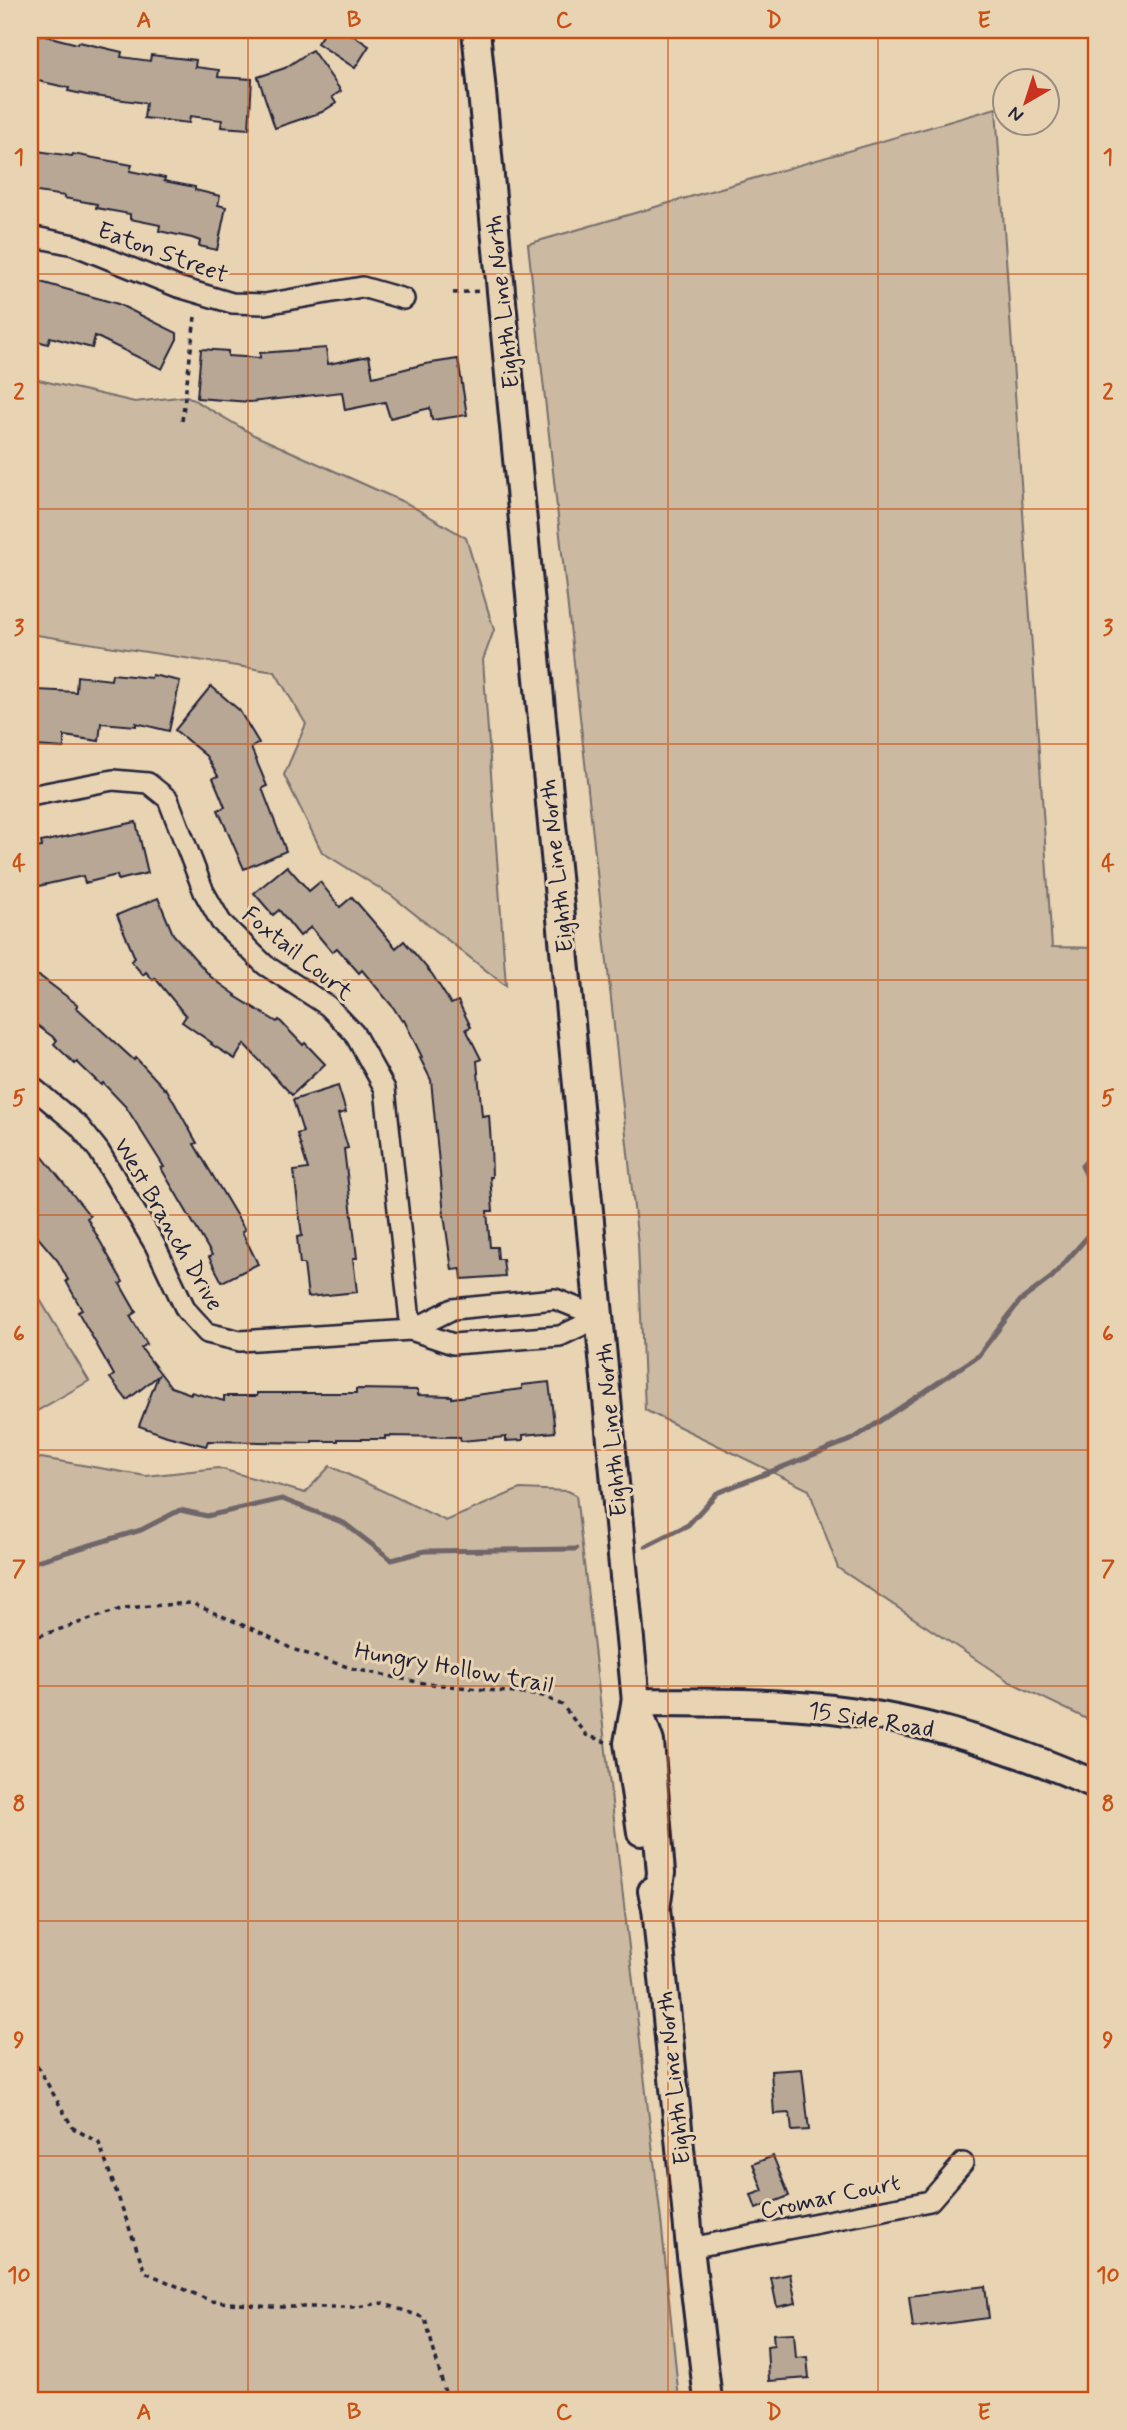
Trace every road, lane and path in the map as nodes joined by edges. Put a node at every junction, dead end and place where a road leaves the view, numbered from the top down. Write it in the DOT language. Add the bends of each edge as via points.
graph roads {
  1 [pos="475,30"];
  2 [pos="30,236"];
  3 [pos="483,290"];
  4 [pos="453,293"];
  5 [pos="404,299"];
  6 [pos="195,317"];
  7 [pos="182,421"];
  8 [pos="32,639"];
  9 [pos="30,690"];
  10 [pos="30,796"];
  11 [pos="30,1085"];
  12 [pos="600,1317"];
  13 [pos="411,1330"];
  14 [pos="30,1639"];
  15 [pos="636,1702"];
  16 [pos="609,1743"];
  17 [pos="1097,1785"];
  18 [pos="30,2059"];
  19 [pos="963,2163"];
  20 [pos="690,2248"];
  21 [pos="447,2400"];
  22 [pos="708,2400"];
  1 -- 12 [label="street, Eighth Line North"];
  2 -- 5 [label="street, Eaton Street" via="74,245 178,287 232,303 265,304 362,287"];
  3 -- 4 [label="path"];
  6 -- 7 [label="path"];
  8 -- 9 [label="path"];
  10 -- 13 [label="street, Foxtail Court" via="113,780 148,783 168,799 204,892 221,922 265,965 328,1006 354,1033 385,1089"];
  11 -- 13 [label="street, West Branch Drive" via="79,1126 99,1151 155,1245 186,1310 207,1333 240,1341"];
  12 -- 13 [label="street, West Branch Drive" via="560,1336 453,1344"];
  12 -- 13 [label="street, West Branch Drive" via="555,1299 453,1309"];
  12 -- 15 [label="street, Eighth Line North"];
  14 -- 16 [label="path, Hungry Hollow trail" via="124,1608 191,1603 292,1649 354,1669 423,1683 543,1696 562,1705 586,1735"];
  15 -- 17 [label="street, 15 Side Road" via="833,1709 938,1728"];
  15 -- 20 [label="street, Eighth Line North" via="650,1742 661,1873 656,1908"];
  18 -- 21 [label="path" via="73,2128 99,2143 145,2272 211,2301 270,2307 356,2307 382,2302 425,2318"];
  19 -- 20 [label="street, Cromar Court" via="930,2201"];
  20 -- 22 [label="street, Eighth Line North"];
}
